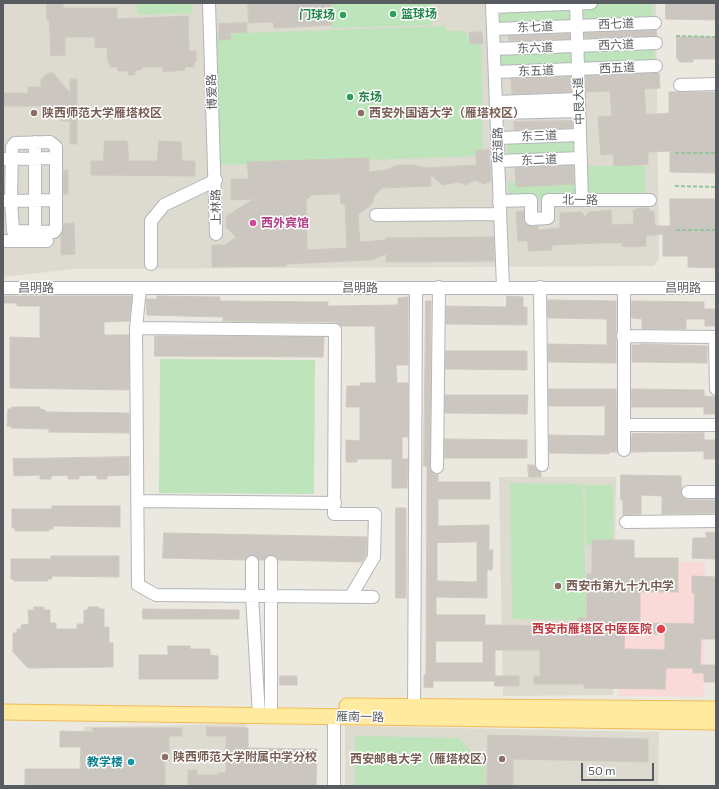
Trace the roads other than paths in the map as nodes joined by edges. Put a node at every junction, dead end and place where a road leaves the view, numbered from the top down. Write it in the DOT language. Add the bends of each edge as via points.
graph roads {
  1 [pos="209,3"];
  2 [pos="576,3"];
  3 [pos="591,3"];
  4 [pos="492,5"];
  5 [pos="655,23"];
  6 [pos="576,25"];
  7 [pos="494,29"];
  8 [pos="656,43"];
  9 [pos="577,47"];
  10 [pos="494,49"];
  11 [pos="656,66"];
  12 [pos="578,69"];
  13 [pos="495,72"];
  14 [pos="716,84"];
  15 [pos="680,85"];
  16 [pos="579,99"];
  17 [pos="496,108"];
  18 [pos="579,111"];
  19 [pos="580,135"];
  20 [pos="498,138"];
  21 [pos="35,142"];
  22 [pos="35,158"];
  23 [pos="56,158"];
  24 [pos="581,158"];
  25 [pos="7,159"];
  26 [pos="498,161"];
  27 [pos="216,180"];
  28 [pos="582,199"];
  29 [pos="7,200"];
  30 [pos="34,200"];
  31 [pos="56,200"];
  32 [pos="650,200"];
  33 [pos="499,201"];
  34 [pos="500,214"];
  35 [pos="376,215"];
  36 [pos="35,232"];
  37 [pos="216,234"];
  38 [pos="3,241"];
  39 [pos="47,241"];
  40 [pos="151,264"];
  41 [pos="503,287"];
  42 [pos="3,288"];
  43 [pos="140,288"];
  44 [pos="416,288"];
  45 [pos="439,288"];
  46 [pos="540,288"];
  47 [pos="624,288"];
  48 [pos="716,288"];
  49 [pos="136,328"];
  50 [pos="623,336"];
  51 [pos="716,389"];
  52 [pos="624,425"];
  53 [pos="716,425"];
  54 [pos="624,450"];
  55 [pos="542,465"];
  56 [pos="437,467"];
  57 [pos="688,492"];
  58 [pos="716,492"];
  59 [pos="137,501"];
  60 [pos="334,503"];
  61 [pos="716,521"];
  62 [pos="626,522"];
  63 [pos="252,562"];
  64 [pos="271,562"];
  65 [pos="252,596"];
  66 [pos="271,596"];
  67 [pos="350,596"];
  68 [pos="373,596"];
  69 [pos="3,702"];
  70 [pos="716,709"];
  71 [pos="264,710"];
  72 [pos="3,712"];
  73 [pos="415,712"];
  74 [pos="334,716"];
  75 [pos="716,722"];
  76 [pos="334,786"];
  1 -- 27 [label="street, 博爱路"];
  2 -- 3 [label="street"];
  2 -- 4 [label="street"];
  2 -- 6 [label="street, 中艮大道"];
  4 -- 7 [label="street, 宏道路"];
  5 -- 6 [label="street, 西七道"];
  6 -- 7 [label="street, 东七道"];
  6 -- 9 [label="street, 中艮大道"];
  7 -- 10 [label="street, 宏道路"];
  8 -- 9 [label="street, 西六道"];
  9 -- 10 [label="street, 东六道"];
  9 -- 12 [label="street, 中艮大道"];
  10 -- 13 [label="street, 宏道路"];
  11 -- 12 [label="street, 西五道"];
  12 -- 13 [label="street, 东五道"];
  12 -- 16 [label="street, 中艮大道"];
  13 -- 17 [label="street, 宏道路"];
  14 -- 15 [label="street"];
  16 -- 17 [label="street"];
  16 -- 18 [label="street, 中艮大道"];
  17 -- 18 [label="street"];
  17 -- 20 [label="street, 宏道路"];
  18 -- 19 [label="street, 中艮大道"];
  19 -- 20 [label="street, 东三道"];
  19 -- 24 [label="street, 中艮大道"];
  20 -- 26 [label="street, 宏道路"];
  21 -- 22 [label="street"];
  21 -- 23 [label="street" via="54,144"];
  21 -- 25 [label="street" via="15,143"];
  22 -- 23 [label="street"];
  22 -- 25 [label="street"];
  22 -- 30 [label="street"];
  23 -- 31 [label="street"];
  24 -- 26 [label="street, 东二道"];
  24 -- 28 [label="street, 中艮大道"];
  25 -- 29 [label="street"];
  26 -- 33 [label="street, 宏道路"];
  27 -- 37 [label="street, 上林路"];
  27 -- 40 [label="street" via="164,205 151,221"];
  28 -- 32 [label="street, 北一路"];
  28 -- 33 [label="street, 北一路" via="548,200 548,218 531,219 531,200"];
  29 -- 30 [label="street"];
  29 -- 36 [label="street" via="13,231"];
  30 -- 31 [label="street"];
  30 -- 36 [label="street"];
  31 -- 36 [label="street" via="56,229 54,232"];
  33 -- 34 [label="street, 宏道路"];
  34 -- 35 [label="street"];
  34 -- 41 [label="street, 宏道路"];
  38 -- 39 [label="street"];
  41 -- 45 [label="street, 昌明路"];
  41 -- 46 [label="street, 昌明路"];
  42 -- 43 [label="street, 昌明路"];
  43 -- 44 [label="street, 昌明路"];
  43 -- 49 [label="street"];
  44 -- 45 [label="street, 昌明路"];
  44 -- 73 [label="street"];
  45 -- 56 [label="street"];
  46 -- 47 [label="street, 昌明路"];
  46 -- 55 [label="street"];
  47 -- 48 [label="street, 昌明路"];
  47 -- 50 [label="street"];
  49 -- 59 [label="street"];
  49 -- 60 [label="street" via="335,330"];
  50 -- 51 [label="street" via="715,337"];
  50 -- 52 [label="street"];
  52 -- 53 [label="street"];
  52 -- 54 [label="street"];
  57 -- 58 [label="street"];
  59 -- 60 [label="street"];
  59 -- 65 [label="street" via="138,585 156,595"];
  60 -- 67 [label="street" via="334,514 375,514 374,557"];
  61 -- 62 [label="street"];
  63 -- 65 [label="street"];
  64 -- 66 [label="street"];
  65 -- 66 [label="street"];
  65 -- 71 [label="street"];
  66 -- 67 [label="street"];
  66 -- 71 [label="street"];
  67 -- 68 [label="street"];
  69 -- 71 [label="main road, 雁南一路"];
  70 -- 73 [label="main road, 雁南一路"];
  71 -- 72 [label="main road, 雁南一路"];
  71 -- 73 [label="main road, 雁南一路"];
  71 -- 74 [label="main road, 雁南一路"];
  73 -- 74 [label="main road, 雁南一路"];
  73 -- 75 [label="main road, 雁南一路"];
  74 -- 76 [label="street"];
}
